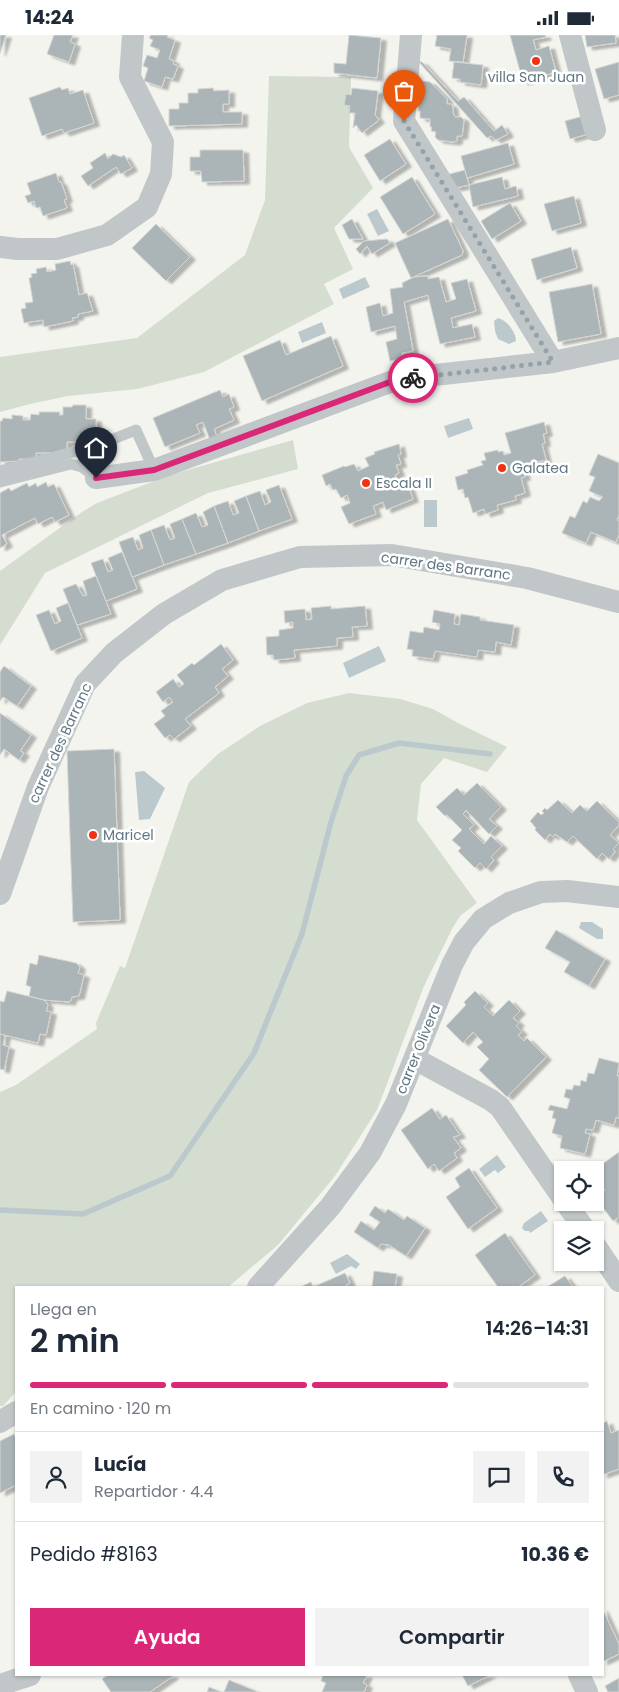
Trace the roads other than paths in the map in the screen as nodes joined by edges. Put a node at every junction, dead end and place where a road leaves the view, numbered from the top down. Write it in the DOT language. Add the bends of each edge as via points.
graph roads {
  1 [pos="133,35"];
  2 [pos="411,35"];
  3 [pos="570,35"];
  4 [pos="596,129"];
  5 [pos="0,247"];
  6 [pos="619,347"];
  7 [pos="553,362"];
  8 [pos="154,470"];
  9 [pos="0,471"];
  10 [pos="96,478"];
  11 [pos="0,482"];
  12 [pos="619,602"];
  13 [pos="0,894"];
  14 [pos="619,897"];
  15 [pos="415,1059"];
  16 [pos="554,1185"];
  17 [pos="604,1258"];
  18 [pos="619,1281"];
  19 [pos="259,1286"];
  20 [pos="15,1413"];
  21 [pos="0,1422"];
  22 [pos="27,1676"];
  23 [pos="579,1676"];
  24 [pos="0,1685"];
  25 [pos="587,1692"];
  1 -- 5 [label="street" via="130,77 163,142 161,174 147,207 107,235 57,249"];
  2 -- 7 [label="street" via="404,121"];
  3 -- 4 [label="street"];
  6 -- 7 [label="street"];
  7 -- 8 [label="street" via="398,379"];
  8 -- 9 [label="lane" via="136,431 93,447"];
  8 -- 10 [label="street"];
  10 -- 11 [label="lane" via="71,463"];
  12 -- 13 [label="street, carrer des Barranc" via="527,578 392,555 300,557 222,580 164,614 114,653 85,684 38,787"];
  14 -- 15 [label="street, carrer Olivera" via="567,891 541,892 509,903 483,919 464,942 452,965"];
  15 -- 16 [label="street" via="491,1099 500,1107"];
  15 -- 19 [label="street, carrer Olivera" via="394,1109 370,1153 330,1207"];
  17 -- 18 [label="street"];
  20 -- 21 [label="street"];
  22 -- 24 [label="street"];
  23 -- 25 [label="street"];
}
